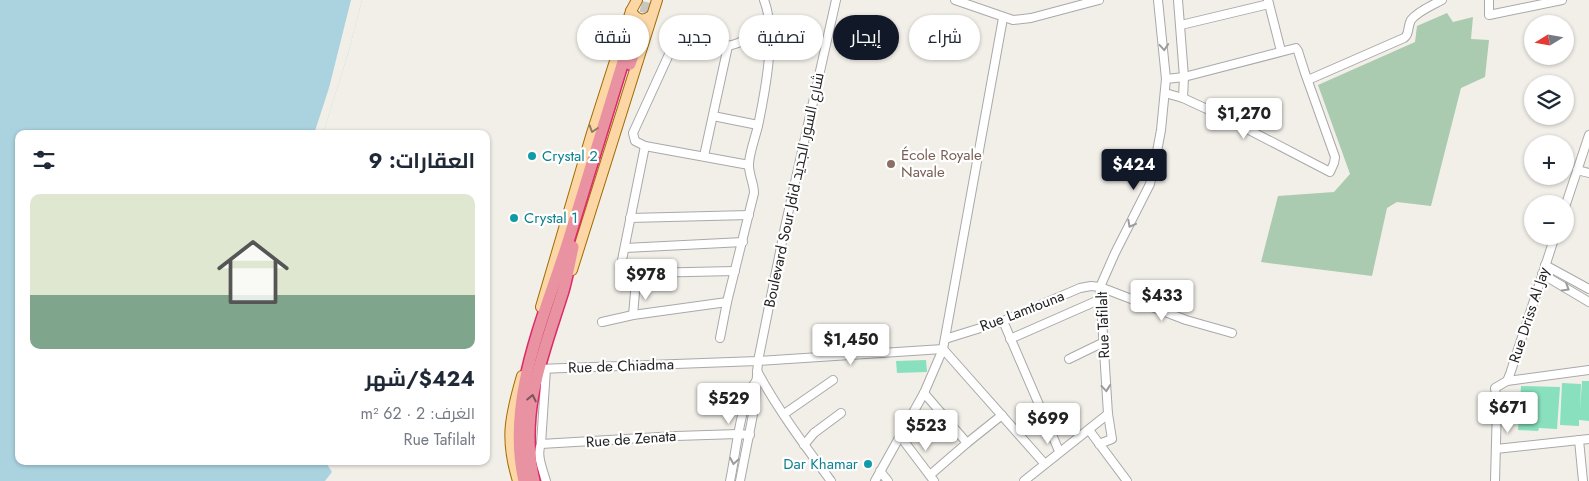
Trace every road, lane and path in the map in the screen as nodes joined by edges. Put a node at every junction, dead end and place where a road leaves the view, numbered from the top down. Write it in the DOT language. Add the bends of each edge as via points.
graph roads {
  1 [pos="764,0"];
  2 [pos="836,0"];
  3 [pos="955,0"];
  4 [pos="1099,0"];
  5 [pos="1158,0"];
  6 [pos="1178,0"];
  7 [pos="1442,0"];
  8 [pos="1489,0"];
  9 [pos="1562,0"];
  10 [pos="1269,2"];
  11 [pos="634,5"];
  12 [pos="654,9"];
  13 [pos="767,15"];
  14 [pos="1003,18"];
  15 [pos="1181,25"];
  16 [pos="1281,51"];
  17 [pos="628,60"];
  18 [pos="666,60"];
  19 [pos="725,60"];
  20 [pos="769,60"];
  21 [pos="1184,77"];
  22 [pos="1166,79"];
  23 [pos="1308,80"];
  24 [pos="1165,93"];
  25 [pos="1182,98"];
  26 [pos="714,116"];
  27 [pos="758,125"];
  28 [pos="1589,135"];
  29 [pos="645,146"];
  30 [pos="704,156"];
  31 [pos="749,165"];
  32 [pos="1577,170"];
  33 [pos="1589,173"];
  34 [pos="1569,195"];
  35 [pos="749,215"];
  36 [pos="630,218"];
  37 [pos="743,242"];
  38 [pos="1552,245"];
  39 [pos="626,248"];
  40 [pos="622,260"];
  41 [pos="1545,265"];
  42 [pos="735,271"];
  43 [pos="1542,274"];
  44 [pos="1587,285"];
  45 [pos="558,287"];
  46 [pos="1100,287"];
  47 [pos="1101,300"];
  48 [pos="727,302"];
  49 [pos="1589,302"];
  50 [pos="633,315"];
  51 [pos="1002,321"];
  52 [pos="602,322"];
  53 [pos="1232,334"];
  54 [pos="720,338"];
  55 [pos="1010,339"];
  56 [pos="945,340"];
  57 [pos="1104,342"];
  58 [pos="943,349"];
  59 [pos="1069,359"];
  60 [pos="758,361"];
  61 [pos="542,369"];
  62 [pos="1589,370"];
  63 [pos="757,371"];
  64 [pos="833,380"];
  65 [pos="756,381"];
  66 [pos="1507,381"];
  67 [pos="924,393"];
  68 [pos="841,413"];
  69 [pos="784,414"];
  70 [pos="1108,414"];
  71 [pos="1002,415"];
  72 [pos="1089,430"];
  73 [pos="738,434"];
  74 [pos="750,435"];
  75 [pos="900,436"];
  76 [pos="1589,439"];
  77 [pos="1579,440"];
  78 [pos="967,443"];
  79 [pos="1099,444"];
  80 [pos="536,445"];
  81 [pos="804,445"];
  82 [pos="1496,449"];
  83 [pos="1059,451"];
  84 [pos="1044,464"];
  85 [pos="880,472"];
  86 [pos="932,478"];
  87 [pos="518,481"];
  88 [pos="524,481"];
  89 [pos="534,481"];
  90 [pos="539,481"];
  91 [pos="546,481"];
  92 [pos="730,481"];
  93 [pos="740,481"];
  94 [pos="831,481"];
  95 [pos="875,481"];
  96 [pos="888,481"];
  97 [pos="1024,481"];
  98 [pos="1127,481"];
  99 [pos="1495,481"];
  100 [pos="1583,481"];
  1 -- 13 [label="street"];
  2 -- 60 [label="street, Boulevard Sour Jdid شارع السور الجديد"];
  3 -- 14 [label="street"];
  4 -- 14 [label="street" via="1022,20"];
  5 -- 22 [label="street, Rue Tafilalt, one-way"];
  6 -- 15 [label="street"];
  7 -- 23 [label="street" via="1412,20 1404,38"];
  8 -- 9 [label="street" via="1489,15"];
  10 -- 15 [label="street"];
  10 -- 16 [label="street"];
  11 -- 12 [label="main road" via="645,2"];
  11 -- 12 [label="main road" via="633,15 640,20"];
  11 -- 87 [label="main road, one-way" via="562,230 514,404 510,441"];
  12 -- 45 [label="main road" via="575,262"];
  14 -- 56 [label="street"];
  15 -- 21 [label="street"];
  16 -- 21 [label="street"];
  16 -- 23 [label="street" via="1296,48"];
  17 -- 45 [label="highway"];
  18 -- 29 [label="street" via="632,134 635,141"];
  19 -- 26 [label="street"];
  20 -- 27 [label="street"];
  21 -- 22 [label="street"];
  21 -- 25 [label="street"];
  22 -- 24 [label="street, Rue Tafilalt"];
  23 -- 25 [label="street" via="1335,157 1330,172"];
  24 -- 25 [label="street"];
  24 -- 46 [label="street, Rue Tafilalt, one-way" via="1150,184"];
  26 -- 27 [label="street"];
  26 -- 30 [label="street"];
  27 -- 31 [label="street"];
  28 -- 32 [label="street"];
  29 -- 30 [label="street"];
  29 -- 36 [label="street"];
  30 -- 31 [label="street"];
  31 -- 35 [label="street" via="754,187"];
  32 -- 33 [label="street"];
  32 -- 34 [label="street"];
  35 -- 36 [label="street"];
  35 -- 37 [label="street"];
  36 -- 39 [label="street"];
  37 -- 39 [label="street"];
  37 -- 42 [label="street"];
  38 -- 41 [label="street, Rue Driss Al Jay"];
  39 -- 40 [label="street"];
  41 -- 43 [label="street, Rue Driss Al Jay"];
  41 -- 44 [label="street"];
  42 -- 48 [label="street"];
  42 -- 50 [label="street" via="643,273 636,282"];
  43 -- 49 [label="street, one-way"];
  43 -- 66 [label="street, Rue Driss Al Jay"];
  45 -- 61 [label="highway"];
  45 -- 88 [label="highway" via="527,372 520,405 518,449"];
  46 -- 47 [label="street, Rue Tafilalt"];
  46 -- 51 [label="street, Rue Lamtouna" via="1080,288"];
  46 -- 53 [label="street"];
  47 -- 55 [label="street"];
  47 -- 57 [label="street, Rue Tafilalt"];
  48 -- 50 [label="street"];
  48 -- 54 [label="street"];
  50 -- 52 [label="street"];
  51 -- 55 [label="street"];
  51 -- 56 [label="street, Rue Lamtouna"];
  55 -- 83 [label="street"];
  56 -- 58 [label="street"];
  57 -- 59 [label="street"];
  57 -- 70 [label="street, Rue Tafilalt, one-way"];
  58 -- 60 [label="street, Rue de Chiadma"];
  58 -- 67 [label="street"];
  58 -- 71 [label="street"];
  60 -- 61 [label="street, Rue de Chiadma"];
  60 -- 63 [label="street, Boulevard Sour Jdid شارع السور الجديد"];
  61 -- 80 [label="highway" via="530,407"];
  62 -- 66 [label="street"];
  63 -- 65 [label="street, Boulevard Sour Jdid شارع السور الجديد"];
  63 -- 69 [label="street"];
  64 -- 69 [label="street"];
  65 -- 73 [label="street, Boulevard Sour Jdid شارع السور الجديد" via="748,395"];
  65 -- 74 [label="street, Boulevard Sour Jdid شارع السور الجديد" via="757,395"];
  66 -- 82 [label="street, Rue Driss Al Jay" via="1495,388"];
  67 -- 75 [label="street"];
  67 -- 78 [label="street"];
  68 -- 81 [label="street"];
  69 -- 81 [label="street"];
  70 -- 72 [label="street"];
  70 -- 79 [label="street, Rue Tafilalt" via="1112,439"];
  71 -- 78 [label="street"];
  71 -- 84 [label="street"];
  72 -- 79 [label="street"];
  72 -- 83 [label="street"];
  73 -- 74 [label="street, Rue de Zenata"];
  73 -- 80 [label="street, Rue de Zenata"];
  73 -- 92 [label="street, Boulevard Sour Jdid شارع السور الجديد, one-way"];
  74 -- 93 [label="street, Boulevard Sour Jdid شارع السور الجديد"];
  75 -- 85 [label="street"];
  75 -- 86 [label="street"];
  76 -- 77 [label="street"];
  77 -- 82 [label="street"];
  77 -- 100 [label="street"];
  78 -- 86 [label="street"];
  79 -- 98 [label="street"];
  80 -- 89 [label="highway"];
  80 -- 90 [label="street"];
  80 -- 91 [label="street" via="540,448"];
  81 -- 94 [label="street"];
  82 -- 99 [label="street"];
  83 -- 84 [label="street"];
  84 -- 97 [label="street"];
  85 -- 95 [label="street"];
  85 -- 96 [label="street"];
}
